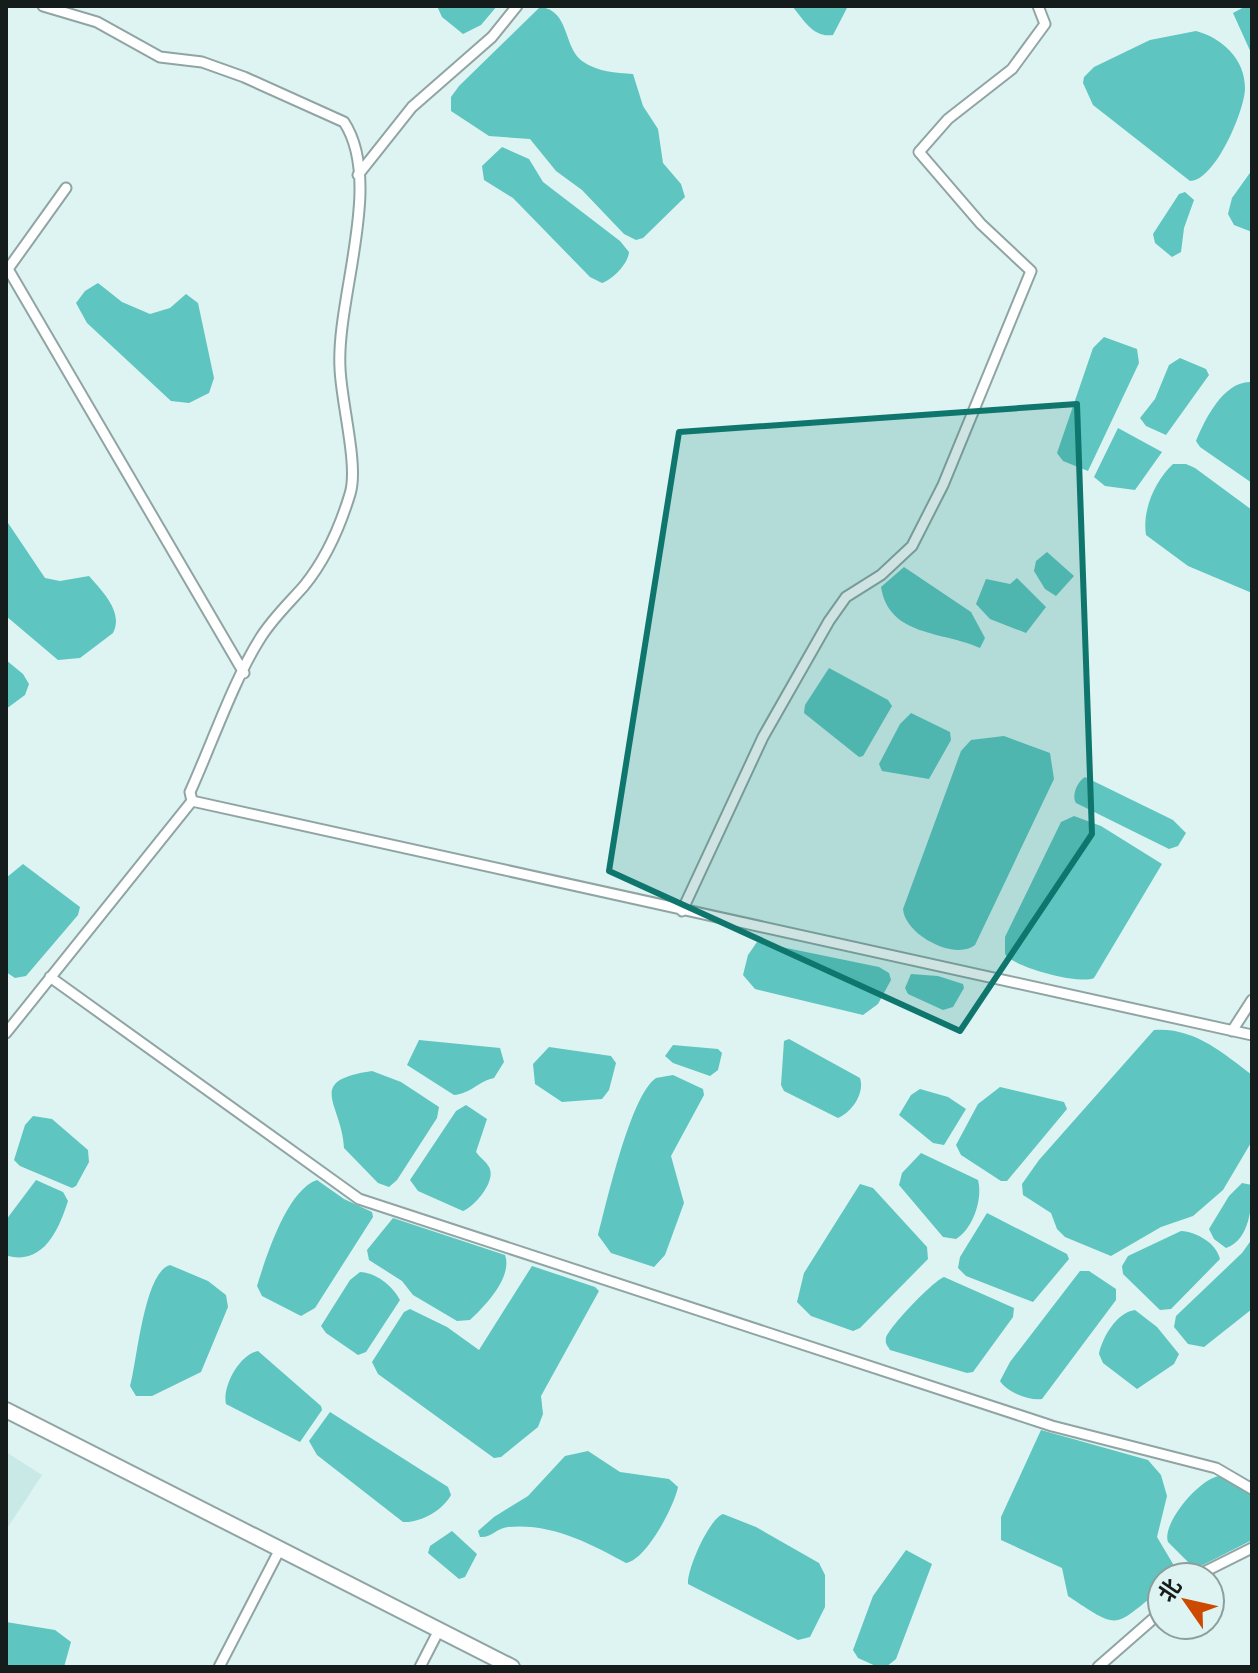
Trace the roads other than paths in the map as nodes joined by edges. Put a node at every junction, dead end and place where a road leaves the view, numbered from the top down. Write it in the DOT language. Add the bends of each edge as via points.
graph roads {
  1 [pos="43,6"];
  2 [pos="517,6"];
  3 [pos="1038,6"];
  4 [pos="358,175"];
  5 [pos="66,188"];
  6 [pos="244,673"];
  7 [pos="192,801"];
  8 [pos="682,911"];
  9 [pos="50,977"];
  10 [pos="1252,1000"];
  11 [pos="1232,1031"];
  12 [pos="6,1033"];
  13 [pos="1252,1035"];
  14 [pos="6,1410"];
  15 [pos="1252,1489"];
  16 [pos="1252,1548"];
  17 [pos="280,1549"];
  18 [pos="1226,1561"];
  19 [pos="1146,1625"];
  20 [pos="439,1630"];
  21 [pos="219,1667"];
  22 [pos="420,1667"];
  23 [pos="512,1667"];
  24 [pos="1098,1667"];
  1 -- 4 [label="street" via="97,22 160,57 202,62 337,117 349,130"];
  2 -- 4 [label="street" via="492,37 412,107"];
  3 -- 8 [label="street" via="1045,24 1020,60 948,119 919,152 981,224 1031,271 943,485 912,546 846,597 829,621 763,737"];
  4 -- 6 [label="street" via="357,230 339,356 354,466 350,494 323,560 259,639"];
  5 -- 6 [label="street" via="8,269"];
  6 -- 7 [label="street" via="190,792"];
  7 -- 8 [label="street"];
  7 -- 9 [label="street"];
  8 -- 11 [label="street"];
  9 -- 12 [label="street"];
  9 -- 15 [label="street" via="340,1188 370,1203 1052,1426 1216,1468"];
  10 -- 11 [label="street"];
  11 -- 13 [label="street"];
  14 -- 17 [label="street"];
  16 -- 18 [label="street"];
  17 -- 20 [label="street"];
  17 -- 21 [label="street"];
  19 -- 24 [label="street"];
  20 -- 22 [label="street"];
  20 -- 23 [label="street"];
}
